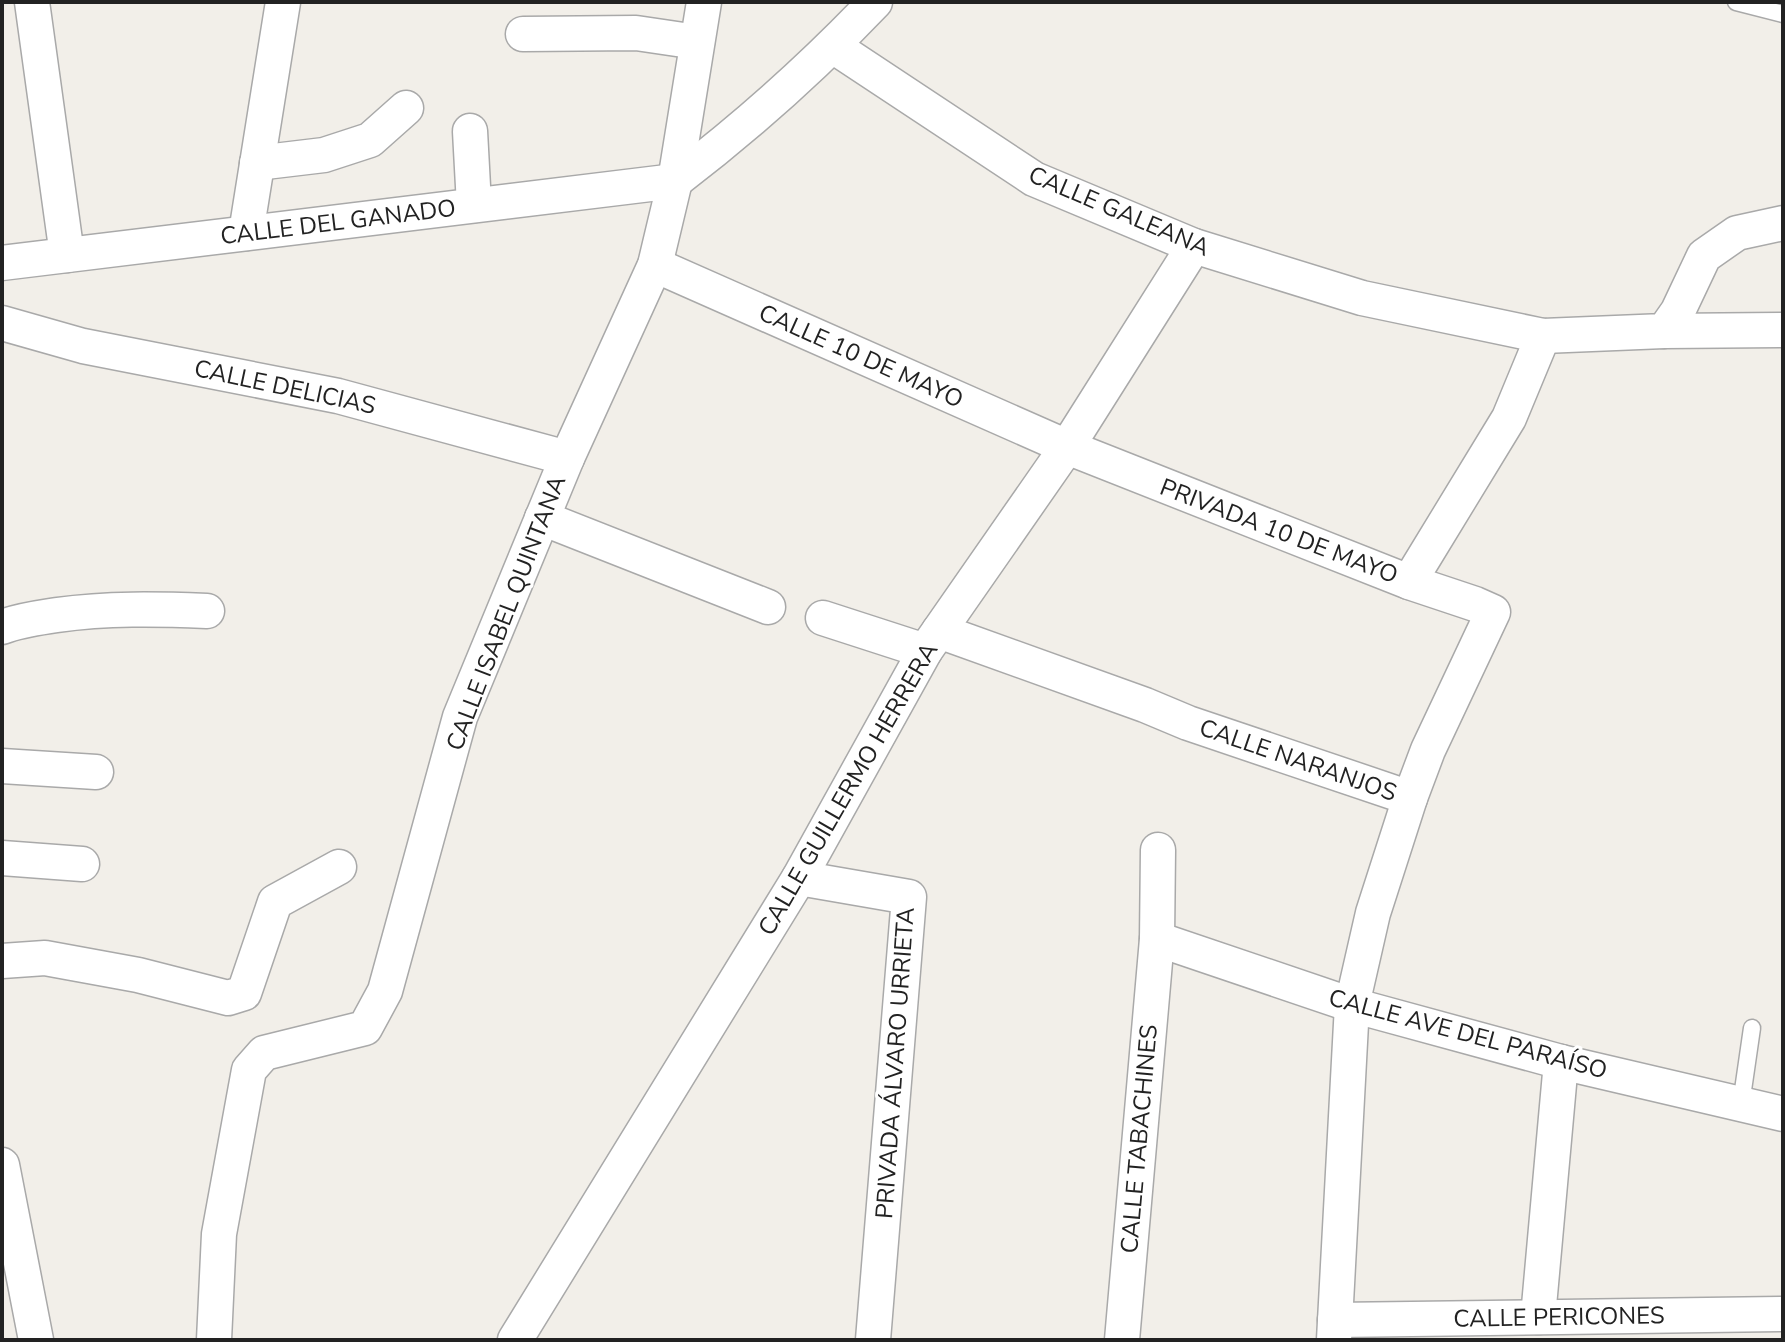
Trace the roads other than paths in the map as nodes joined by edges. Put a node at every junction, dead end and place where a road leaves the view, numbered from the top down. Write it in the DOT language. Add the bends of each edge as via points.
graph roads {
  1 [pos="32,2"];
  2 [pos="283,2"];
  3 [pos="704,2"];
  4 [pos="875,2"];
  5 [pos="1736,2"];
  6 [pos="1783,14"];
  7 [pos="523,34"];
  8 [pos="697,42"];
  9 [pos="833,46"];
  10 [pos="406,108"];
  11 [pos="470,131"];
  12 [pos="257,163"];
  13 [pos="675,181"];
  14 [pos="474,205"];
  15 [pos="1783,223"];
  16 [pos="246,233"];
  17 [pos="1194,246"];
  18 [pos="67,255"];
  19 [pos="2,263"];
  20 [pos="655,265"];
  21 [pos="2,323"];
  22 [pos="1783,330"];
  23 [pos="1664,331"];
  24 [pos="1543,336"];
  25 [pos="1067,447"];
  26 [pos="567,458"];
  27 [pos="542,518"];
  28 [pos="1409,582"];
  29 [pos="768,607"];
  30 [pos="207,611"];
  31 [pos="823,618"];
  32 [pos="2,627"];
  33 [pos="932,641"];
  34 [pos="2,766"];
  35 [pos="96,772"];
  36 [pos="1410,798"];
  37 [pos="1158,850"];
  38 [pos="2,858"];
  39 [pos="82,864"];
  40 [pos="339,867"];
  41 [pos="799,878"];
  42 [pos="1157,939"];
  43 [pos="2,961"];
  44 [pos="1352,1005"];
  45 [pos="1752,1028"];
  46 [pos="1561,1062"];
  47 [pos="1741,1104"];
  48 [pos="1783,1114"];
  49 [pos="2,1165"];
  50 [pos="1783,1314"];
  51 [pos="1538,1317"];
  52 [pos="1708,1328"];
  53 [pos="1334,1330"];
  54 [pos="36,1340"];
  55 [pos="214,1340"];
  56 [pos="515,1340"];
  57 [pos="873,1340"];
  58 [pos="1122,1340"];
  1 -- 18 [label="street"];
  2 -- 12 [label="street"];
  3 -- 8 [label="street, CALLE ISABEL QUINTANA"];
  4 -- 9 [label="street"];
  5 -- 6 [label="lane"];
  7 -- 8 [label="street" via="636,33"];
  8 -- 13 [label="street, CALLE ISABEL QUINTANA"];
  9 -- 13 [label="street"];
  9 -- 17 [label="street, CALLE GALEANA" via="1034,179"];
  10 -- 12 [label="street" via="370,140 324,155"];
  11 -- 14 [label="street"];
  12 -- 16 [label="street"];
  13 -- 14 [label="street, CALLE DEL GANADO"];
  13 -- 20 [label="street, CALLE ISABEL QUINTANA"];
  14 -- 16 [label="street, CALLE DEL GANADO"];
  15 -- 23 [label="street" via="1737,233 1704,256"];
  16 -- 18 [label="street, CALLE DEL GANADO"];
  17 -- 24 [label="street, CALLE GALEANA" via="1362,298"];
  17 -- 25 [label="street, CALLE GUILLERMO HERRERA"];
  18 -- 19 [label="street, CALLE DEL GANADO"];
  20 -- 25 [label="street, CALLE 10 DE MAYO"];
  20 -- 26 [label="street, CALLE ISABEL QUINTANA"];
  21 -- 26 [label="street, CALLE DELICIAS" via="83,346 338,396"];
  22 -- 23 [label="street, CALLE GALEANA"];
  23 -- 24 [label="street, CALLE GALEANA"];
  24 -- 28 [label="street" via="1509,418"];
  25 -- 28 [label="street, PRIVADA 10 DE MAYO"];
  25 -- 33 [label="street, CALLE GUILLERMO HERRERA"];
  26 -- 27 [label="street, CALLE ISABEL QUINTANA"];
  27 -- 29 [label="street"];
  27 -- 55 [label="street, CALLE ISABEL QUINTANA" via="460,717 385,991 365,1028 264,1053 249,1070 219,1234"];
  28 -- 36 [label="street, PRIVADA 10 DE MAYO" via="1493,612"];
  30 -- 32 [label="street" via="96,609"];
  31 -- 33 [label="street, CALLE NARANJOS"];
  33 -- 36 [label="street, CALLE NARANJOS" via="1145,705"];
  33 -- 41 [label="street, CALLE GUILLERMO HERRERA"];
  34 -- 35 [label="street"];
  36 -- 44 [label="street, CALLE NARANJOS" via="1373,913"];
  37 -- 42 [label="street, CALLE TABACHINES"];
  38 -- 39 [label="street"];
  40 -- 43 [label="street" via="275,902 244,993 228,998 45,958"];
  41 -- 56 [label="street, CALLE GUILLERMO HERRERA"];
  41 -- 57 [label="street, PRIVADA ÁLVARO URRIETA" via="909,897"];
  42 -- 44 [label="street, CALLE AVE DEL PARAÍSO"];
  42 -- 58 [label="street, CALLE TABACHINES"];
  44 -- 46 [label="street, CALLE AVE DEL PARAÍSO"];
  44 -- 53 [label="street, CALLE NARANJOS"];
  45 -- 47 [label="lane"];
  46 -- 47 [label="street, CALLE AVE DEL PARAÍSO"];
  46 -- 51 [label="street"];
  47 -- 48 [label="street, CALLE AVE DEL PARAÍSO"];
  49 -- 54 [label="street"];
  50 -- 52 [label="street, CALLE PERICONES"];
  51 -- 52 [label="street, CALLE PERICONES"];
  51 -- 53 [label="street, CALLE PERICONES"];
}
